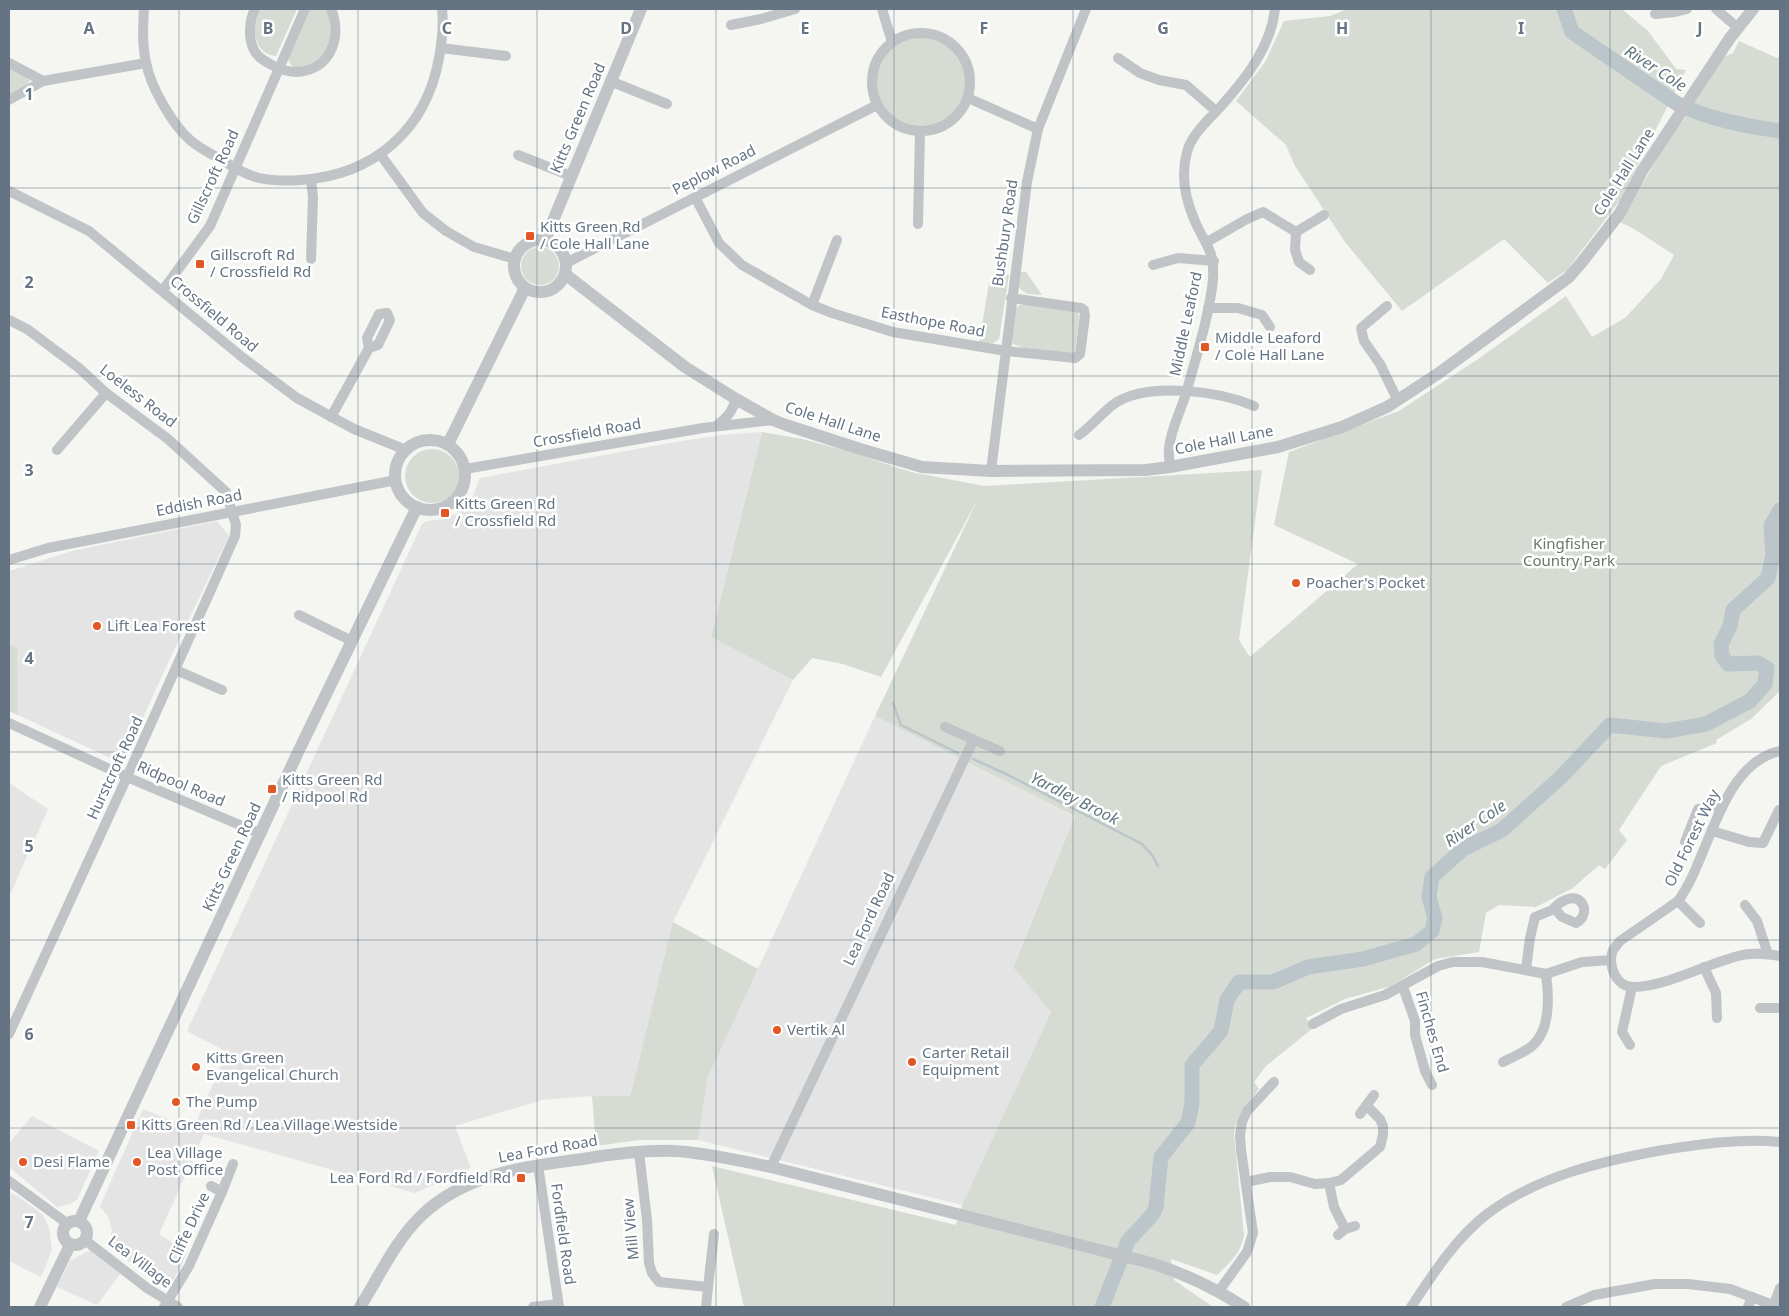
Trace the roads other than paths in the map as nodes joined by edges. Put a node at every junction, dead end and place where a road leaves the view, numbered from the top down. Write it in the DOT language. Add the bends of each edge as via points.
graph roads {
  1 [pos="144,9"];
  2 [pos="255,9"];
  3 [pos="305,9"];
  4 [pos="331,9"];
  5 [pos="442,9"];
  6 [pos="641,9"];
  7 [pos="795,9"];
  8 [pos="882,9"];
  9 [pos="1086,9"];
  10 [pos="1275,9"];
  11 [pos="1687,9"];
  12 [pos="1716,9"];
  13 [pos="1753,9"];
  14 [pos="1655,14"];
  15 [pos="731,25"];
  16 [pos="1738,28"];
  17 [pos="892,42"];
  18 [pos="441,48"];
  19 [pos="506,56"];
  20 [pos="1118,58"];
  21 [pos="9,63"];
  22 [pos="146,63"];
  23 [pos="278,69"];
  24 [pos="43,81"];
  25 [pos="610,81"];
  26 [pos="968,98"];
  27 [pos="9,100"];
  28 [pos="667,104"];
  29 [pos="877,106"];
  30 [pos="1216,111"];
  31 [pos="1038,129"];
  32 [pos="920,132"];
  33 [pos="380,154"];
  34 [pos="518,155"];
  35 [pos="235,168"];
  36 [pos="571,176"];
  37 [pos="311,179"];
  38 [pos="9,191"];
  39 [pos="695,197"];
  40 [pos="1324,215"];
  41 [pos="918,224"];
  42 [pos="1296,232"];
  43 [pos="545,240"];
  44 [pos="837,240"];
  45 [pos="1207,242"];
  46 [pos="311,259"];
  47 [pos="515,259"];
  48 [pos="1214,261"];
  49 [pos="1153,265"];
  50 [pos="566,269"];
  51 [pos="1310,270"];
  52 [pos="525,288"];
  53 [pos="162,290"];
  54 [pos="1011,298"];
  55 [pos="812,304"];
  56 [pos="1387,306"];
  57 [pos="1208,308"];
  58 [pos="9,320"];
  59 [pos="1270,327"];
  60 [pos="369,348"];
  61 [pos="1006,351"];
  62 [pos="1187,392"];
  63 [pos="106,394"];
  64 [pos="736,399"];
  65 [pos="1397,399"];
  66 [pos="1254,406"];
  67 [pos="331,417"];
  68 [pos="773,420"];
  69 [pos="1091,426"];
  70 [pos="715,427"];
  71 [pos="1098,434"];
  72 [pos="1079,435"];
  73 [pos="448,444"];
  74 [pos="57,450"];
  75 [pos="406,450"];
  76 [pos="1170,467"];
  77 [pos="465,469"];
  78 [pos="991,471"];
  79 [pos="396,480"];
  80 [pos="416,507"];
  81 [pos="233,511"];
  82 [pos="9,560"];
  83 [pos="299,615"];
  84 [pos="352,641"];
  85 [pos="176,670"];
  86 [pos="222,690"];
  87 [pos="9,723"];
  88 [pos="945,727"];
  89 [pos="973,740"];
  90 [pos="1000,751"];
  91 [pos="1780,751"];
  92 [pos="128,777"];
  93 [pos="1722,806"];
  94 [pos="1779,810"];
  95 [pos="1712,831"];
  96 [pos="261,834"];
  97 [pos="1685,842"];
  98 [pos="1678,901"];
  99 [pos="1745,905"];
  100 [pos="1554,908"];
  101 [pos="1700,923"];
  102 [pos="1768,954"];
  103 [pos="1780,956"];
  104 [pos="1611,960"];
  105 [pos="1704,967"];
  106 [pos="1526,970"];
  107 [pos="1546,974"];
  108 [pos="1403,987"];
  109 [pos="1632,987"];
  110 [pos="1760,1008"];
  111 [pos="1780,1008"];
  112 [pos="1717,1018"];
  113 [pos="1313,1024"];
  114 [pos="10,1028"];
  115 [pos="1630,1045"];
  116 [pos="1503,1062"];
  117 [pos="1274,1082"];
  118 [pos="1432,1085"];
  119 [pos="1374,1096"];
  120 [pos="1780,1142"];
  121 [pos="639,1152"];
  122 [pos="232,1164"];
  123 [pos="538,1165"];
  124 [pos="771,1167"];
  125 [pos="9,1181"];
  126 [pos="1246,1182"];
  127 [pos="1329,1183"];
  128 [pos="210,1186"];
  129 [pos="222,1192"];
  130 [pos="73,1223"];
  131 [pos="1346,1230"];
  132 [pos="714,1234"];
  133 [pos="85,1240"];
  134 [pos="70,1245"];
  135 [pos="708,1287"];
  136 [pos="1780,1288"];
  137 [pos="1219,1291"];
  138 [pos="1752,1297"];
  139 [pos="166,1304"];
  140 [pos="559,1306"];
  141 [pos="1773,1306"];
  142 [pos="40,1307"];
  143 [pos="178,1307"];
  144 [pos="360,1307"];
  145 [pos="532,1307"];
  146 [pos="706,1307"];
  147 [pos="1244,1307"];
  148 [pos="1410,1307"];
  149 [pos="1566,1307"];
  150 [pos="1748,1307"];
  1 -- 22 [label="street"];
  2 -- 23 [label="street" via="250,29 254,51"];
  3 -- 23 [label="street, Gillscroft Road"];
  4 -- 23 [label="street" via="336,34 326,59 307,71"];
  5 -- 18 [label="street"];
  6 -- 25 [label="street, Kitts Green Road"];
  7 -- 15 [label="street"];
  8 -- 17 [label="street"];
  9 -- 31 [label="street, Bushbury Road"];
  10 -- 30 [label="street, Middle Leaford" via="1272,30 1259,58"];
  11 -- 14 [label="street"];
  12 -- 16 [label="street"];
  13 -- 16 [label="street, Cole Hall Lane"];
  16 -- 65 [label="street, Cole Hall Lane" via="1642,171 1620,213 1568,278 1439,373"];
  17 -- 26 [label="street" via="919,32 946,39 965,59 970,79"];
  17 -- 29 [label="street" via="875,64 872,92"];
  18 -- 19 [label="street"];
  18 -- 33 [label="street" via="436,76 414,122"];
  20 -- 30 [label="street" via="1140,73 1186,85"];
  21 -- 24 [label="street"];
  22 -- 24 [label="street"];
  22 -- 35 [label="street" via="163,104 177,126 205,151"];
  23 -- 35 [label="street, Gillscroft Road"];
  24 -- 27 [label="street"];
  25 -- 28 [label="street"];
  25 -- 36 [label="street, Kitts Green Road"];
  26 -- 31 [label="street"];
  26 -- 32 [label="street" via="963,110 949,123 932,131"];
  29 -- 32 [label="street" via="895,125"];
  29 -- 39 [label="street, Peplow Road"];
  30 -- 45 [label="street, Middle Leaford" via="1195,136 1187,151 1184,170 1186,197"];
  31 -- 54 [label="street, Bushbury Road" via="1027,182"];
  32 -- 41 [label="street"];
  33 -- 37 [label="street" via="337,175"];
  33 -- 47 [label="street" via="423,213 474,246"];
  34 -- 36 [label="street"];
  35 -- 37 [label="street" via="258,178"];
  35 -- 53 [label="street, Gillscroft Road" via="210,226"];
  36 -- 43 [label="street, Kitts Green Road"];
  37 -- 46 [label="street"];
  38 -- 53 [label="street, Crossfield Road" via="90,231"];
  39 -- 50 [label="street, Peplow Road"];
  39 -- 55 [label="street, Easthope Road" via="718,243 742,265"];
  40 -- 42 [label="street"];
  42 -- 45 [label="street" via="1263,212"];
  42 -- 51 [label="street" via="1298,262"];
  43 -- 47 [label="street" via="526,244"];
  43 -- 50 [label="street" via="559,248"];
  44 -- 55 [label="street"];
  45 -- 48 [label="street, Middle Leaford"];
  47 -- 52 [label="street" via="516,276"];
  48 -- 49 [label="street" via="1178,258"];
  48 -- 57 [label="street, Middle Leaford"];
  50 -- 52 [label="street" via="560,284 550,290 540,293"];
  50 -- 64 [label="street, Cole Hall Lane" via="685,367"];
  52 -- 73 [label="street"];
  53 -- 67 [label="street, Crossfield Road" via="242,357 292,394"];
  54 -- 61 [label="street, Bushbury Road"];
  54 -- 61 [label="street, Easthope Road" via="1076,307 1084,310 1085,316 1081,350 1075,358"];
  55 -- 61 [label="street, Easthope Road" via="893,332"];
  56 -- 65 [label="street" via="1361,328 1364,341 1380,364"];
  57 -- 59 [label="street" via="1238,308 1262,315"];
  57 -- 62 [label="street, Middle Leaford"];
  58 -- 63 [label="street, Loeless Road" via="72,363"];
  60 -- 67 [label="street"];
  61 -- 78 [label="street, Bushbury Road"];
  62 -- 66 [label="street" via="1237,399"];
  62 -- 69 [label="street" via="1134,394 1116,403"];
  62 -- 76 [label="street, Middle Leaford" via="1169,448"];
  63 -- 74 [label="street"];
  63 -- 81 [label="street, Loeless Road" via="168,439 226,492"];
  64 -- 68 [label="street, Cole Hall Lane"];
  64 -- 70 [label="street" via="733,411"];
  65 -- 76 [label="street, Cole Hall Lane" via="1342,428 1278,447"];
  67 -- 75 [label="street, Crossfield Road"];
  68 -- 70 [label="street, Crossfield Road"];
  68 -- 78 [label="street, Cole Hall Lane" via="922,467"];
  69 -- 71 [label="street"];
  69 -- 72 [label="street"];
  70 -- 77 [label="street, Crossfield Road"];
  73 -- 75 [label="street" via="428,440"];
  73 -- 77 [label="street" via="461,458"];
  75 -- 79 [label="street" via="397,465"];
  76 -- 78 [label="street, Cole Hall Lane"];
  77 -- 80 [label="street" via="465,481 453,502 432,509"];
  79 -- 80 [label="street" via="401,493"];
  79 -- 81 [label="street, Eddish Road"];
  80 -- 84 [label="street, Kitts Green Road"];
  81 -- 82 [label="street, Eddish Road" via="48,548"];
  81 -- 85 [label="street, Hurstcroft Road" via="235,536"];
  83 -- 84 [label="street"];
  84 -- 96 [label="street, Kitts Green Road"];
  85 -- 86 [label="street"];
  85 -- 92 [label="street, Hurstcroft Road"];
  87 -- 92 [label="street, Ridpool Road"];
  88 -- 89 [label="street"];
  89 -- 90 [label="street"];
  89 -- 124 [label="street, Lea Ford Road"];
  91 -- 93 [label="street, Old Forest Way" via="1760,760 1743,774"];
  92 -- 96 [label="street, Ridpool Road"];
  92 -- 114 [label="street, Hurstcroft Road"];
  93 -- 95 [label="street, Old Forest Way"];
  93 -- 97 [label="street" via="1698,809"];
  94 -- 95 [label="street" via="1762,843"];
  95 -- 98 [label="street, Old Forest Way"];
  96 -- 130 [label="street, Kitts Green Road"];
  98 -- 101 [label="street, Old Forest Way"];
  98 -- 104 [label="street, Old Forest Way" via="1620,941"];
  99 -- 102 [label="street" via="1757,921"];
  100 -- 106 [label="street" via="1535,917"];
  102 -- 103 [label="street"];
  102 -- 105 [label="street" via="1739,956"];
  104 -- 107 [label="street" via="1582,962"];
  104 -- 109 [label="street" via="1615,975"];
  105 -- 109 [label="street" via="1660,982"];
  105 -- 112 [label="street" via="1716,993"];
  106 -- 107 [label="street"];
  106 -- 108 [label="street" via="1482,962 1453,962 1438,966"];
  107 -- 116 [label="street" via="1548,994 1541,1033 1532,1046"];
  108 -- 113 [label="street" via="1341,1008"];
  108 -- 118 [label="street, Finches End" via="1415,1021 1422,1062"];
  109 -- 115 [label="street" via="1622,1032"];
  110 -- 111 [label="street"];
  117 -- 126 [label="street" via="1247,1111 1242,1122 1241,1150"];
  119 -- 127 [label="street" via="1363,1110 1380,1119 1384,1135 1380,1147 1342,1180"];
  120 -- 148 [label="street" via="1729,1142 1658,1151 1584,1167 1531,1187 1487,1214 1455,1244"];
  121 -- 123 [label="street, Lea Ford Road"];
  121 -- 124 [label="street, Lea Ford Road" via="675,1151"];
  121 -- 135 [label="street, Mill View" via="652,1273 659,1282"];
  122 -- 129 [label="street, Cliffe Drive"];
  123 -- 140 [label="street, Fordfield Road"];
  123 -- 144 [label="street, Lea Ford Road" via="478,1180 452,1192 431,1207 413,1224"];
  124 -- 137 [label="street, Lea Ford Road" via="1151,1263 1182,1273"];
  125 -- 130 [label="street"];
  126 -- 127 [label="street" via="1290,1177 1315,1184"];
  126 -- 137 [label="street" via="1253,1233 1247,1252"];
  127 -- 131 [label="street" via="1334,1208"];
  128 -- 129 [label="street"];
  129 -- 139 [label="street, Cliffe Drive" via="189,1266"];
  130 -- 133 [label="street" via="85,1225"];
  130 -- 134 [label="street" via="64,1231 64,1238"];
  132 -- 135 [label="street"];
  133 -- 134 [label="street" via="79,1245"];
  133 -- 139 [label="street, Lea Village"];
  134 -- 142 [label="street"];
  135 -- 146 [label="street"];
  136 -- 141 [label="street"];
  137 -- 147 [label="street, Lea Ford Road"];
  138 -- 141 [label="street"];
  138 -- 149 [label="street" via="1730,1289 1655,1284 1594,1295"];
  138 -- 150 [label="street"];
  139 -- 143 [label="street, Lea Village"];
  140 -- 145 [label="street"];
}
